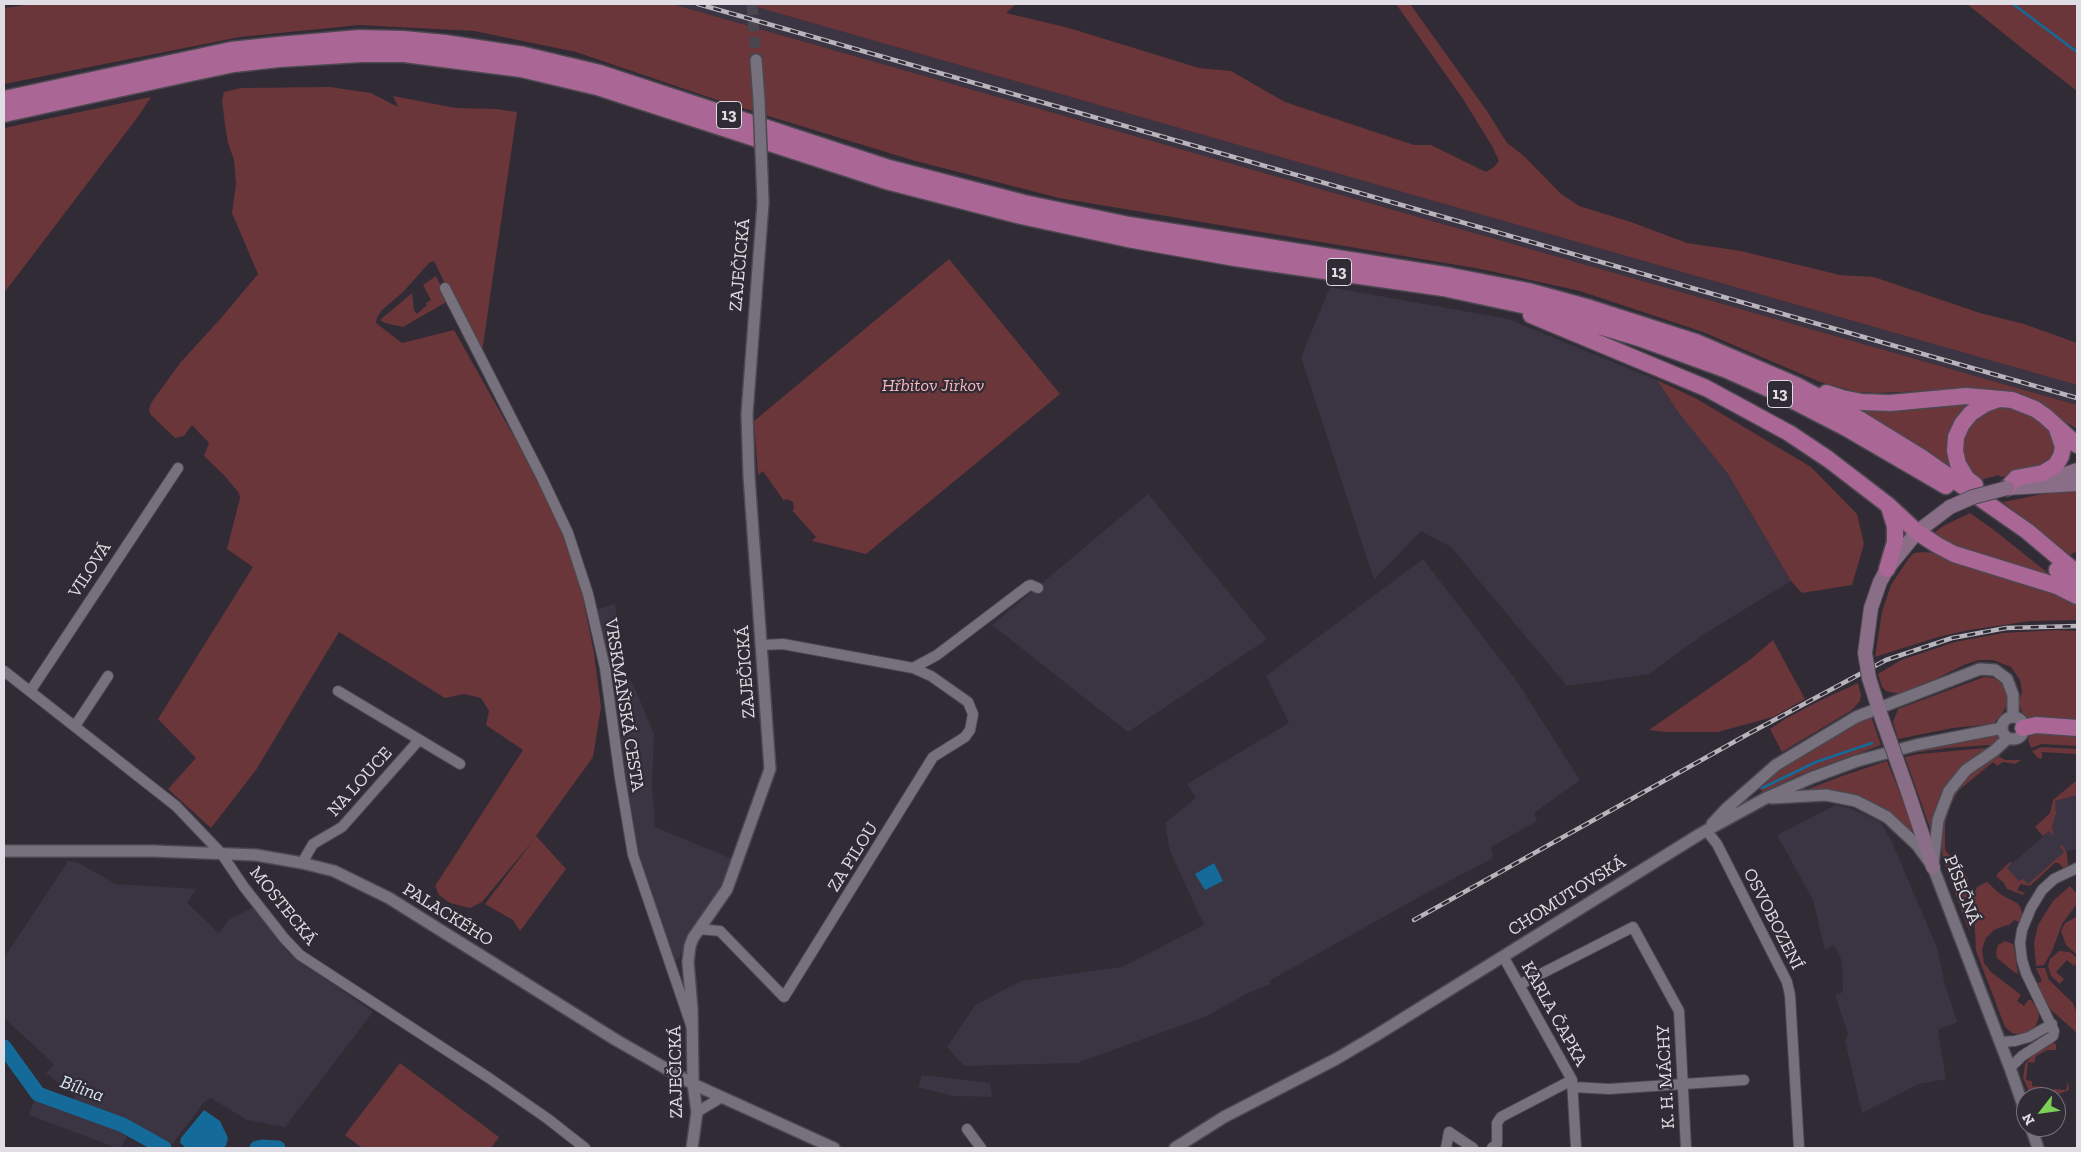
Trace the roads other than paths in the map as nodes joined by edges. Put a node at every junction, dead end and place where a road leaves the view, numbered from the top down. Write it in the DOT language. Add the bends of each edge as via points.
graph roads {
  1 [pos="756,60"];
  2 [pos="4,99"];
  3 [pos="4,114"];
  4 [pos="445,288"];
  5 [pos="1442,288"];
  6 [pos="1796,385"];
  7 [pos="2002,399"];
  8 [pos="2055,424"];
  9 [pos="2077,445"];
  10 [pos="178,468"];
  11 [pos="2077,470"];
  12 [pos="2077,484"];
  13 [pos="2014,487"];
  14 [pos="1888,505"];
  15 [pos="2027,531"];
  16 [pos="1917,532"];
  17 [pos="1887,569"];
  18 [pos="2077,573"];
  19 [pos="2077,587"];
  20 [pos="1038,588"];
  21 [pos="2077,596"];
  22 [pos="762,645"];
  23 [pos="913,668"];
  24 [pos="4,671"];
  25 [pos="108,676"];
  26 [pos="30,690"];
  27 [pos="338,691"];
  28 [pos="1879,710"];
  29 [pos="2018,722"];
  30 [pos="75,726"];
  31 [pos="2077,728"];
  32 [pos="2005,733"];
  33 [pos="419,740"];
  34 [pos="460,764"];
  35 [pos="1766,798"];
  36 [pos="1706,830"];
  37 [pos="4,851"];
  38 [pos="221,853"];
  39 [pos="302,862"];
  40 [pos="1933,867"];
  41 [pos="2077,868"];
  42 [pos="700,928"];
  43 [pos="1503,956"];
  44 [pos="1519,985"];
  45 [pos="2052,1024"];
  46 [pos="693,1030"];
  47 [pos="2000,1042"];
  48 [pos="2010,1068"];
  49 [pos="1744,1080"];
  50 [pos="1572,1083"];
  51 [pos="693,1084"];
  52 [pos="1683,1084"];
  53 [pos="2017,1087"];
  54 [pos="722,1097"];
  55 [pos="697,1112"];
  56 [pos="966,1129"];
  57 [pos="583,1148"];
  58 [pos="692,1148"];
  59 [pos="834,1148"];
  60 [pos="981,1148"];
  61 [pos="1174,1148"];
  62 [pos="1446,1148"];
  63 [pos="1473,1148"];
  64 [pos="1492,1148"];
  65 [pos="1576,1148"];
  66 [pos="1686,1148"];
  67 [pos="1799,1148"];
  1 -- 22 [label="street, ZAJEČICKÁ, bridge" via="763,203 747,414"];
  2 -- 6 [label="highway, 13" via="232,50 359,38 445,43 524,55 600,73 889,168 1024,203 1129,225 1528,291 1696,342"];
  3 -- 5 [label="highway, 13" via="234,64 361,54 445,58 521,69 597,87 886,181 1022,216 1225,256"];
  4 -- 46 [label="street, VRSKMAŇSKÁ CESTA" via="568,533 588,594 605,668 633,855"];
  5 -- 14 [label="highway" via="1523,312 1706,388 1789,432"];
  5 -- 19 [label="highway, 13" via="1550,311 1639,338 1727,370 1778,393 1848,429 1952,490 2010,531"];
  6 -- 7 [label="highway" via="1862,402 1890,403 1966,396"];
  6 -- 15 [label="highway, 13" via="1921,456"];
  7 -- 8 [label="highway" via="2035,409"];
  7 -- 15 [label="highway" via="1985,404 1966,418 1956,437 1956,458 1967,479 1997,501"];
  8 -- 9 [label="highway"];
  8 -- 13 [label="highway" via="2063,447 2056,465 2043,473 2016,478"];
  10 -- 26 [label="street, VILOVÁ"];
  11 -- 13 [label="main road"];
  12 -- 13 [label="main road"];
  13 -- 16 [label="main road, PÍSEČNÁ, bridge" via="1973,497 1950,507"];
  14 -- 16 [label="highway"];
  14 -- 17 [label="highway" via="1895,526 1895,542"];
  15 -- 18 [label="highway, 13"];
  16 -- 17 [label="main road, PÍSEČNÁ"];
  16 -- 21 [label="highway" via="1954,554 2057,586"];
  17 -- 28 [label="main road, PÍSEČNÁ, bridge" via="1871,608 1865,653"];
  20 -- 23 [label="street" via="1028,586 937,655"];
  22 -- 23 [label="street" via="783,644"];
  22 -- 42 [label="street, ZAJEČICKÁ" via="770,769 727,889"];
  23 -- 42 [label="street, ZA PILOU" via="931,676 968,702 973,714 970,730 965,737 933,757 784,998 720,931"];
  24 -- 26 [label="street, MOSTECKÁ"];
  25 -- 30 [label="street"];
  26 -- 30 [label="street, MOSTECKÁ"];
  27 -- 33 [label="street, NA LOUCE"];
  28 -- 29 [label="street" via="1980,669 1990,669 2003,675 2009,683"];
  28 -- 36 [label="street" via="1856,717 1776,765"];
  28 -- 40 [label="main road, PÍSEČNÁ, bridge"];
  29 -- 31 [label="highway"];
  29 -- 32 [label="street" via="2004,722"];
  29 -- 32 [label="street" via="2022,734 2018,738"];
  30 -- 38 [label="street, MOSTECKÁ" via="176,806"];
  32 -- 35 [label="street, CHOMUTOVSKÁ" via="1916,745 1857,761"];
  32 -- 40 [label="street" via="1994,751 1966,770 1949,791 1938,820"];
  33 -- 34 [label="street, NA LOUCE"];
  33 -- 39 [label="street, NA LOUCE" via="342,827 313,844"];
  35 -- 36 [label="street, CHOMUTOVSKÁ"];
  35 -- 40 [label="street" via="1826,795 1865,805 1905,831"];
  36 -- 43 [label="street, CHOMUTOVSKÁ"];
  36 -- 67 [label="street, OSVOBOZENÍ" via="1787,982"];
  37 -- 38 [label="street, PALACKÉHO"];
  38 -- 39 [label="street, PALACKÉHO"];
  38 -- 57 [label="street, MOSTECKÁ" via="244,887 300,955 489,1078"];
  39 -- 51 [label="street, PALACKÉHO" via="334,871 389,898 616,1040"];
  40 -- 47 [label="street, PÍSEČNÁ"];
  41 -- 45 [label="street" via="2054,879 2042,890 2022,930 2020,943 2026,973"];
  42 -- 46 [label="street, ZAJEČICKÁ" via="690,946 688,962"];
  43 -- 44 [label="street, KARLA ČAPKA"];
  43 -- 61 [label="street, CHOMUTOVSKÁ" via="1336,1060 1224,1117"];
  44 -- 50 [label="street, KARLA ČAPKA"];
  44 -- 52 [label="street, K. H. MÁCHY" via="1633,927 1679,1011"];
  45 -- 47 [label="street" via="2029,1037"];
  45 -- 48 [label="street" via="2053,1036"];
  46 -- 51 [label="street, ZAJEČICKÁ"];
  47 -- 48 [label="street, PÍSEČNÁ"];
  48 -- 53 [label="street, PÍSEČNÁ"];
  49 -- 52 [label="street"];
  50 -- 52 [label="street" via="1609,1088"];
  50 -- 64 [label="street" via="1501,1117 1496,1144"];
  50 -- 65 [label="street, KARLA ČAPKA"];
  51 -- 54 [label="street, PALACKÉHO"];
  51 -- 55 [label="street, ZAJEČICKÁ"];
  52 -- 66 [label="street, K. H. MÁCHY"];
  54 -- 55 [label="street"];
  54 -- 59 [label="street, PALACKÉHO"];
  55 -- 58 [label="street, ZAJEČICKÁ"];
  56 -- 60 [label="street"];
  62 -- 63 [label="street" via="1449,1132"];
}
